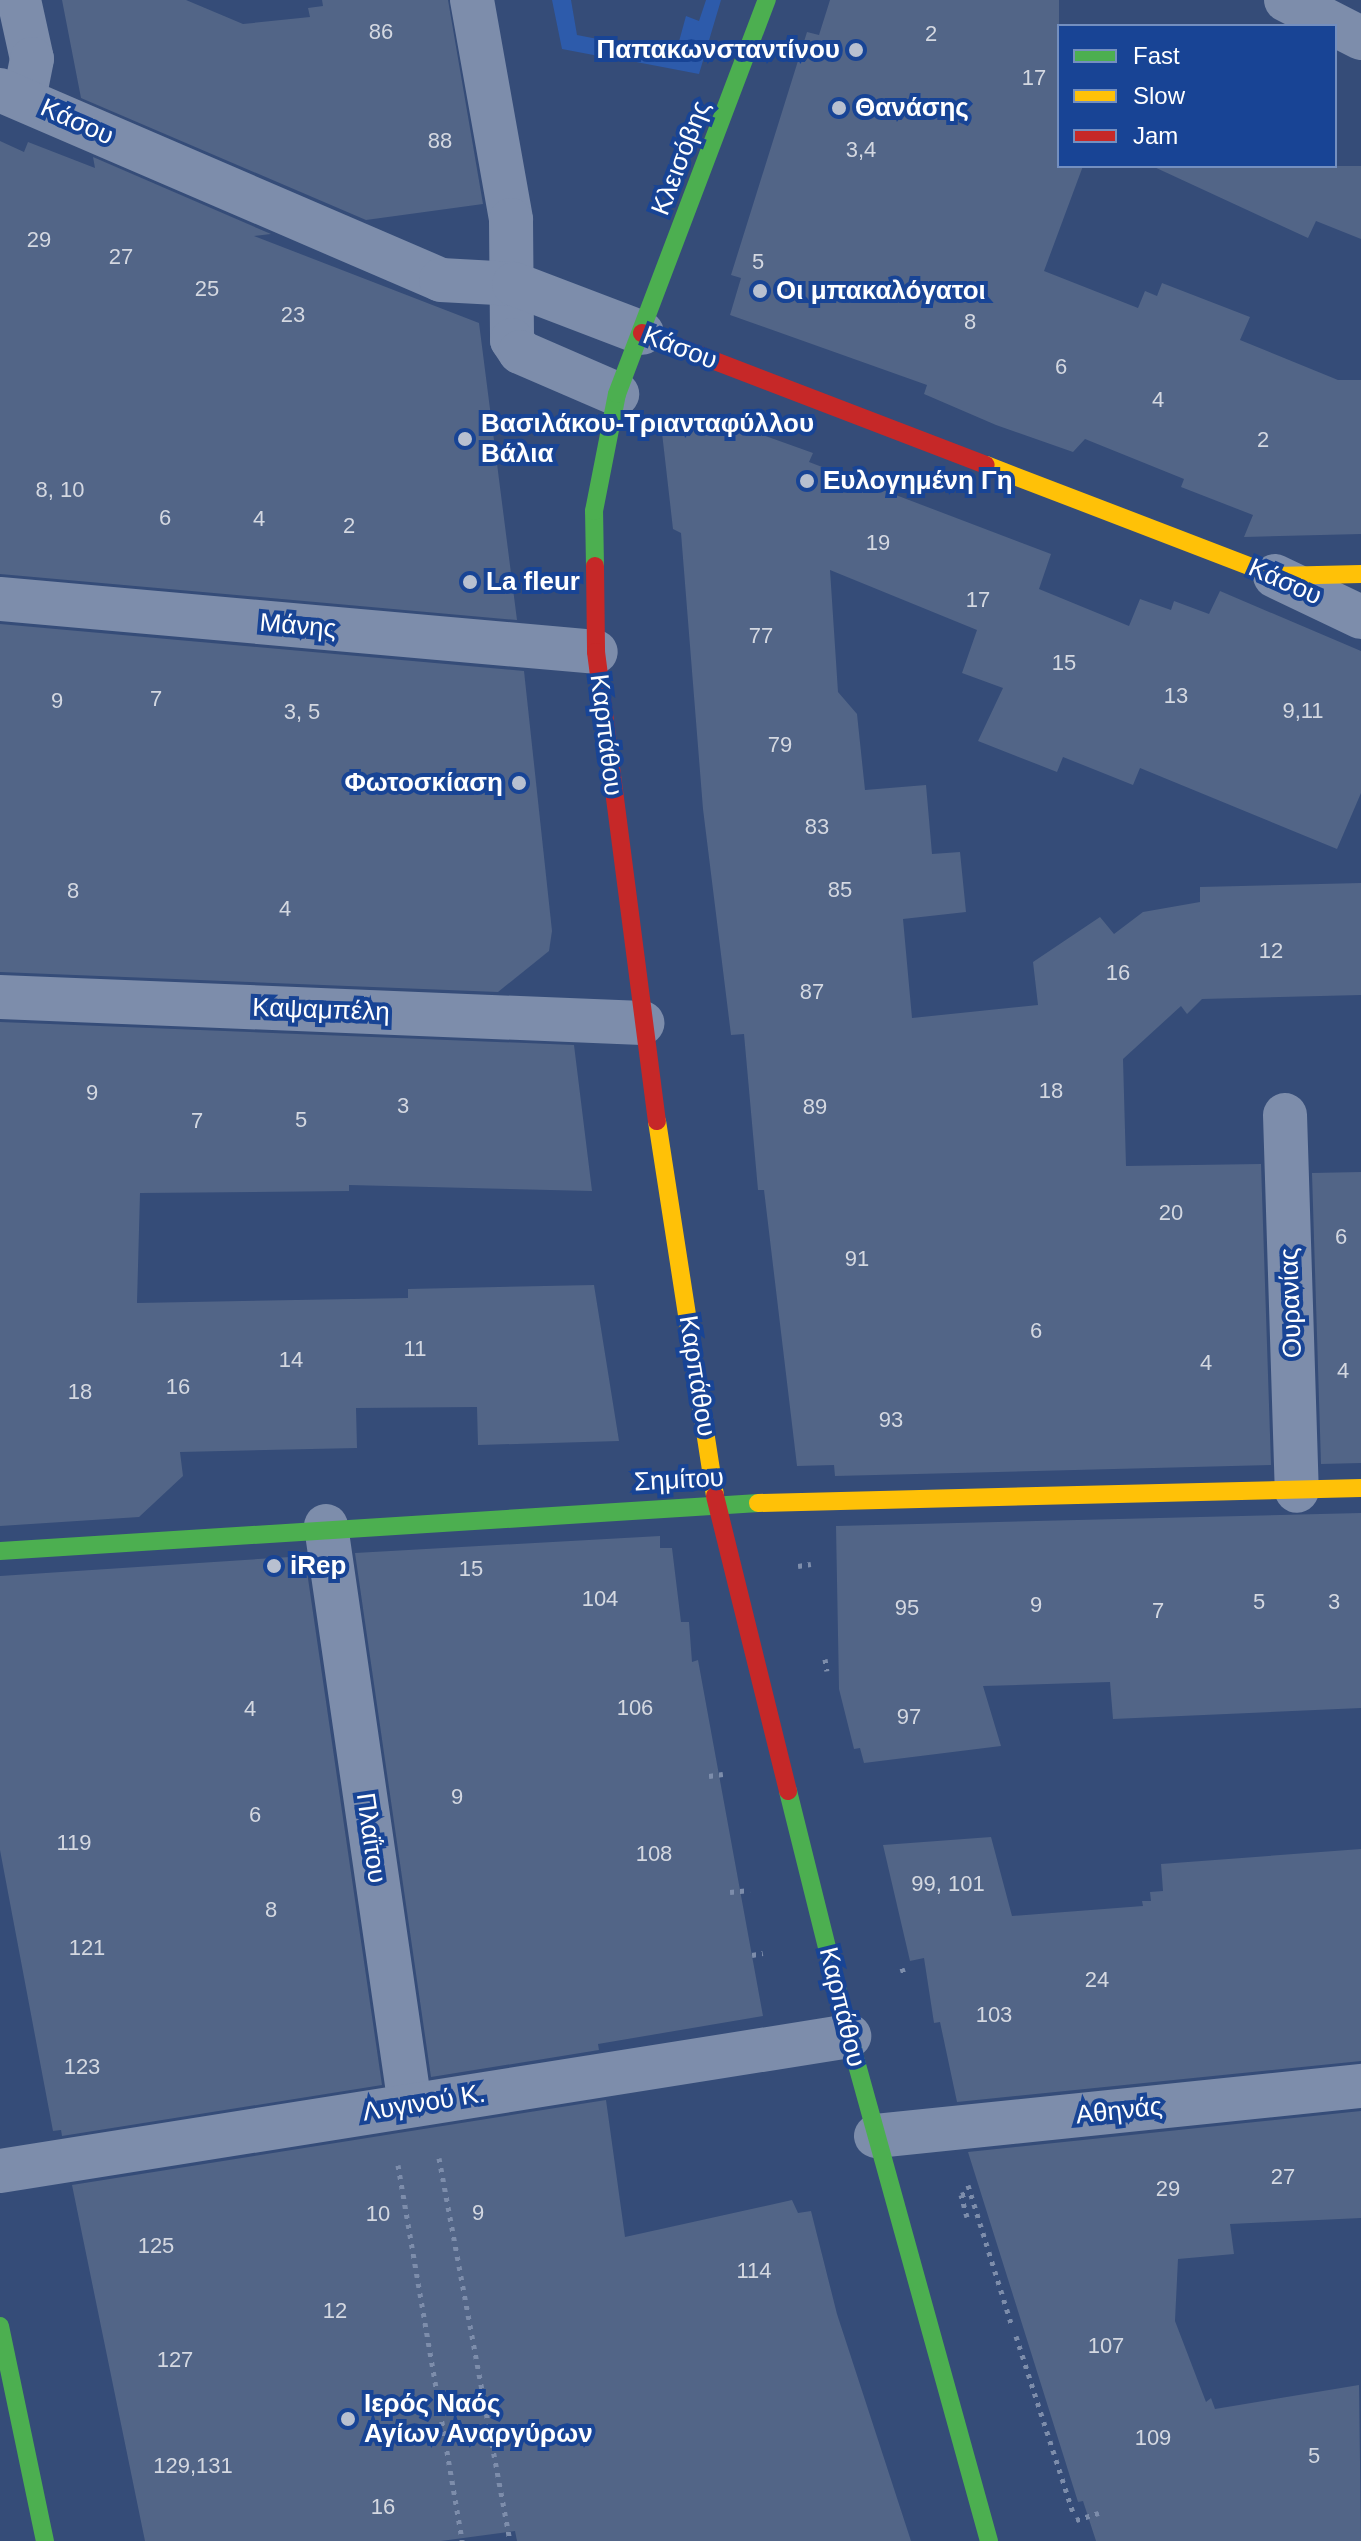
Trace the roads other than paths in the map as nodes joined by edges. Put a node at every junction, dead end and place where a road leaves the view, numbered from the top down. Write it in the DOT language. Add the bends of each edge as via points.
graph roads {
  1 [pos="19,0"];
  2 [pos="472,0"];
  3 [pos="767,0"];
  4 [pos="1286,0"];
  5 [pos="1333,24"];
  6 [pos="1337,26"];
  7 [pos="1361,38"];
  8 [pos="12,94"];
  9 [pos="514,284"];
  10 [pos="642,333"];
  11 [pos="617,394"];
  12 [pos="1361,574"];
  13 [pos="1275,576"];
  14 [pos="0,599"];
  15 [pos="1361,617"];
  16 [pos="596,652"];
  17 [pos="0,997"];
  18 [pos="642,1023"];
  19 [pos="1285,1115"];
  20 [pos="1361,1488"];
  21 [pos="1297,1491"];
  22 [pos="716,1504"];
  23 [pos="326,1526"];
  24 [pos="0,1551"];
  25 [pos="849,2036"];
  26 [pos="1361,2086"];
  27 [pos="410,2105"];
  28 [pos="876,2136"];
  29 [pos="0,2171"];
  30 [pos="0,2326"];
  31 [pos="45,2541"];
  32 [pos="989,2541"];
  1 -- 8 [label="street" via="32,59"];
  2 -- 9 [label="street" via="511,220"];
  3 -- 10 [label="street, Κλεισόβης"];
  4 -- 5 [label="street"];
  6 -- 7 [label="street"];
  8 -- 9 [label="street, Κάσου" via="441,280"];
  9 -- 10 [label="street, Κάσου"];
  9 -- 11 [label="street" via="510,318 520,352"];
  10 -- 11 [label="street, Καρπάθου"];
  10 -- 13 [label="street, Κάσου"];
  11 -- 16 [label="street, Καρπάθου" via="594,511"];
  12 -- 13 [label="street"];
  13 -- 15 [label="street, Κάσου"];
  14 -- 16 [label="street, Μάνης"];
  16 -- 18 [label="street, Καρπάθου"];
  17 -- 18 [label="street, Καψαμπέλη"];
  18 -- 22 [label="street, Καρπάθου"];
  19 -- 21 [label="street, Ουρανίας"];
  20 -- 21 [label="street, Σημίτου"];
  21 -- 22 [label="street, Σημίτου"];
  22 -- 23 [label="street, Σημίτου"];
  22 -- 25 [label="street, Καρπάθου"];
  23 -- 24 [label="street, Σημίτου"];
  23 -- 27 [label="street, Πλαΐτου"];
  25 -- 27 [label="street, Λυγινού Κ."];
  25 -- 28 [label="street, Καρπάθου"];
  26 -- 28 [label="street, Αθηνάς"];
  27 -- 29 [label="street, Λυγινού Κ."];
  28 -- 32 [label="street, Καρπάθου"];
  30 -- 31 [label="street"];
}
